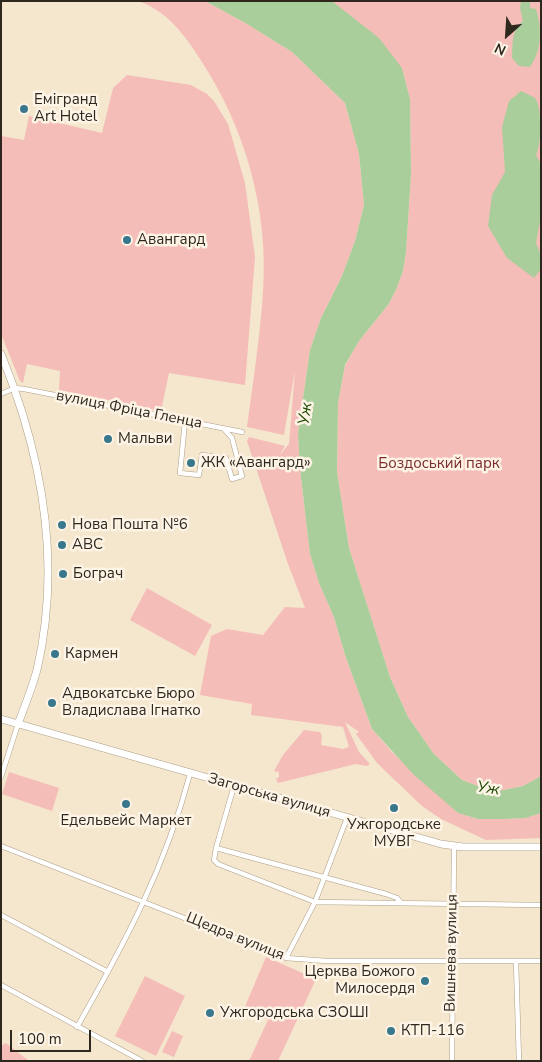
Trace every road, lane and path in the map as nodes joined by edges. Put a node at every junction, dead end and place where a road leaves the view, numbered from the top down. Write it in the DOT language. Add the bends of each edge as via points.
graph roads {
  1 [pos="1,354"];
  2 [pos="15,388"];
  3 [pos="1,394"];
  4 [pos="185,421"];
  5 [pos="224,429"];
  6 [pos="242,432"];
  7 [pos="1,719"];
  8 [pos="18,724"];
  9 [pos="190,774"];
  10 [pos="1,777"];
  11 [pos="234,786"];
  12 [pos="347,818"];
  13 [pos="1,846"];
  14 [pos="454,846"];
  15 [pos="541,847"];
  16 [pos="216,848"];
  17 [pos="325,877"];
  18 [pos="145,902"];
  19 [pos="315,902"];
  20 [pos="401,903"];
  21 [pos="453,905"];
  22 [pos="541,905"];
  23 [pos="1,915"];
  24 [pos="286,958"];
  25 [pos="453,960"];
  26 [pos="516,961"];
  27 [pos="541,961"];
  28 [pos="108,972"];
  29 [pos="1,985"];
  30 [pos="77,1027"];
  31 [pos="142,1061"];
  32 [pos="452,1061"];
  33 [pos="519,1061"];
  1 -- 2 [label="street"];
  2 -- 3 [label="street"];
  2 -- 4 [label="street, вулиця Фріца Гленца"];
  2 -- 8 [label="street" via="40,473 48,552 40,656"];
  4 -- 5 [label="street, вулиця Фріца Гленца"];
  4 -- 5 [label="street" via="180,473 199,475 202,455 226,458 232,479 242,476 232,438"];
  5 -- 6 [label="street, вулиця Фріца Гленца"];
  7 -- 8 [label="street, Загорська вулиця"];
  8 -- 9 [label="street, Загорська вулиця"];
  8 -- 10 [label="street"];
  9 -- 11 [label="street, Загорська вулиця"];
  9 -- 18 [label="street" via="171,836"];
  11 -- 12 [label="street, Загорська вулиця"];
  11 -- 16 [label="street"];
  12 -- 14 [label="street, Загорська вулиця"];
  12 -- 17 [label="street"];
  13 -- 18 [label="street, Щедра вулиця"];
  14 -- 15 [label="street, Загорська вулиця"];
  14 -- 21 [label="street, Вишнева вулиця"];
  16 -- 17 [label="street"];
  16 -- 19 [label="street" via="214,856 218,864"];
  17 -- 19 [label="street"];
  17 -- 20 [label="street" via="386,894"];
  18 -- 24 [label="street, Щедра вулиця"];
  18 -- 28 [label="street"];
  19 -- 20 [label="street"];
  19 -- 24 [label="street"];
  20 -- 21 [label="street"];
  21 -- 22 [label="street"];
  21 -- 25 [label="street, Вишнева вулиця"];
  23 -- 28 [label="street"];
  24 -- 25 [label="street, Щедра вулиця" via="327,961"];
  25 -- 26 [label="street, Щедра вулиця"];
  25 -- 32 [label="street, Вишнева вулиця"];
  26 -- 27 [label="street, Щедра вулиця"];
  26 -- 33 [label="street"];
  28 -- 30 [label="street"];
  29 -- 30 [label="street"];
  30 -- 31 [label="street"];
}
